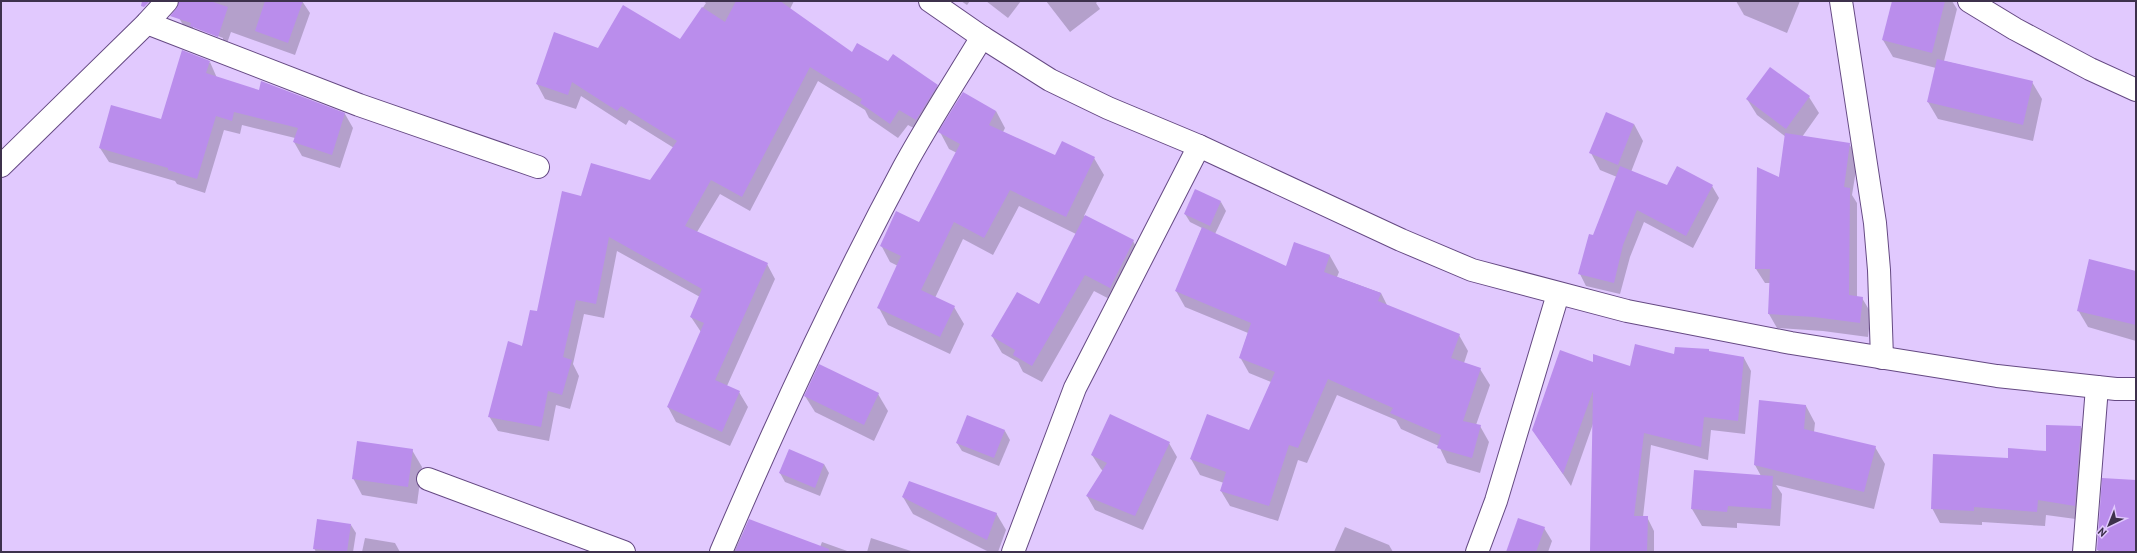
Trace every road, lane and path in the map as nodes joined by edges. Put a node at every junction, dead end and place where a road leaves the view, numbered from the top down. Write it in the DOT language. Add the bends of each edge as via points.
graph roads {
  1 [pos="167,1"];
  2 [pos="930,1"];
  3 [pos="1841,1"];
  4 [pos="1970,1"];
  5 [pos="147,24"];
  6 [pos="982,37"];
  7 [pos="2136,90"];
  8 [pos="1199,146"];
  9 [pos="1,166"];
  10 [pos="538,167"];
  11 [pos="1558,294"];
  12 [pos="1882,358"];
  13 [pos="2097,387"];
  14 [pos="2136,389"];
  15 [pos="428,479"];
  16 [pos="624,552"];
  17 [pos="722,552"];
  18 [pos="1013,552"];
  19 [pos="1477,552"];
  20 [pos="2084,552"];
  1 -- 5 [label="street"];
  2 -- 6 [label="street"];
  3 -- 12 [label="street" via="1875,223"];
  4 -- 7 [label="street" via="2015,29"];
  5 -- 9 [label="street"];
  5 -- 10 [label="street" via="359,105"];
  6 -- 8 [label="street" via="1063,86"];
  6 -- 17 [label="street" via="905,166 841,291 750,484"];
  8 -- 11 [label="street" via="1472,270"];
  8 -- 18 [label="street" via="1075,388"];
  11 -- 12 [label="street" via="1709,328"];
  11 -- 19 [label="street" via="1496,501"];
  12 -- 13 [label="street" via="1997,376"];
  13 -- 14 [label="street"];
  13 -- 20 [label="street"];
  15 -- 16 [label="street"];
}
